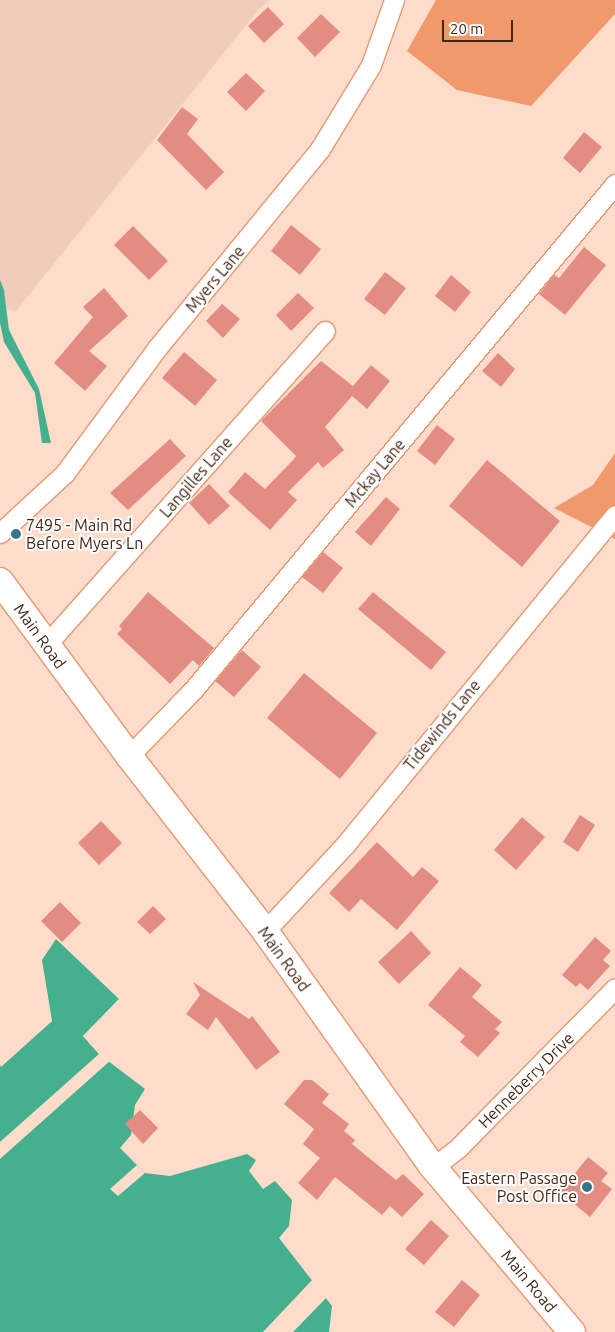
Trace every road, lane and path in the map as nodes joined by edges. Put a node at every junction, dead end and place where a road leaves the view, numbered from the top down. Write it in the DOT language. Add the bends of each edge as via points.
graph roads {
  1 [pos="394,0"];
  2 [pos="615,184"];
  3 [pos="325,330"];
  4 [pos="615,515"];
  5 [pos="0,533"];
  6 [pos="0,581"];
  7 [pos="46,645"];
  8 [pos="129,756"];
  9 [pos="265,931"];
  10 [pos="615,988"];
  11 [pos="433,1167"];
  12 [pos="572,1332"];
  1 -- 5 [label="street, Myers Lane" via="371,65 320,150 158,347 65,473"];
  2 -- 8 [label="street, Mckay Lane" via="193,690"];
  3 -- 7 [label="street, Langilles Lane"];
  4 -- 9 [label="street, Tidewinds Lane" via="345,845"];
  6 -- 7 [label="main road, Main Road"];
  7 -- 8 [label="main road, Main Road"];
  8 -- 9 [label="main road, Main Road"];
  9 -- 11 [label="main road, Main Road"];
  10 -- 11 [label="street, Henneberry Drive" via="458,1148"];
  11 -- 12 [label="main road, Main Road"];
}
